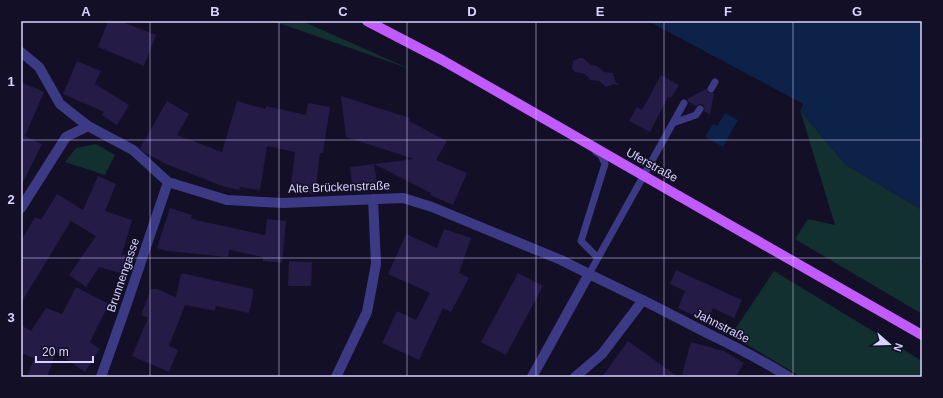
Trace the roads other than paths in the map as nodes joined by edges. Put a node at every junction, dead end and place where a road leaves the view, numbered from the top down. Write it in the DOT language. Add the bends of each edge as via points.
graph roads {
  1 [pos="362,21"];
  2 [pos="367,21"];
  3 [pos="21,52"];
  4 [pos="715,82"];
  5 [pos="711,89"];
  6 [pos="684,104"];
  7 [pos="700,109"];
  8 [pos="673,123"];
  9 [pos="88,126"];
  10 [pos="168,182"];
  11 [pos="372,199"];
  12 [pos="21,208"];
  13 [pos="597,257"];
  14 [pos="589,274"];
  15 [pos="643,300"];
  16 [pos="922,335"];
  17 [pos="101,377"];
  18 [pos="336,377"];
  19 [pos="532,377"];
  20 [pos="575,377"];
  21 [pos="789,377"];
  1 -- 13 [label="lane" via="582,142 601,155 605,164 581,241"];
  2 -- 16 [label="main road, Uferstraße, bridge" via="442,60"];
  3 -- 9 [label="street, Alte Brückenstraße" via="39,67 60,104"];
  4 -- 5 [label="lane"];
  6 -- 8 [label="lane"];
  7 -- 8 [label="lane" via="696,115"];
  8 -- 13 [label="lane"];
  9 -- 10 [label="street, Alte Brückenstraße" via="133,150"];
  9 -- 12 [label="street" via="66,137"];
  10 -- 11 [label="street, Alte Brückenstraße" via="227,200 283,203"];
  10 -- 17 [label="street, Brunnengasse"];
  11 -- 14 [label="street, Alte Brückenstraße" via="403,198 432,207"];
  11 -- 18 [label="street" via="376,264 367,312"];
  13 -- 14 [label="lane"];
  14 -- 15 [label="street, Jahnstraße"];
  14 -- 19 [label="street"];
  15 -- 20 [label="street" via="602,354"];
  15 -- 21 [label="street, Jahnstraße"];
}
